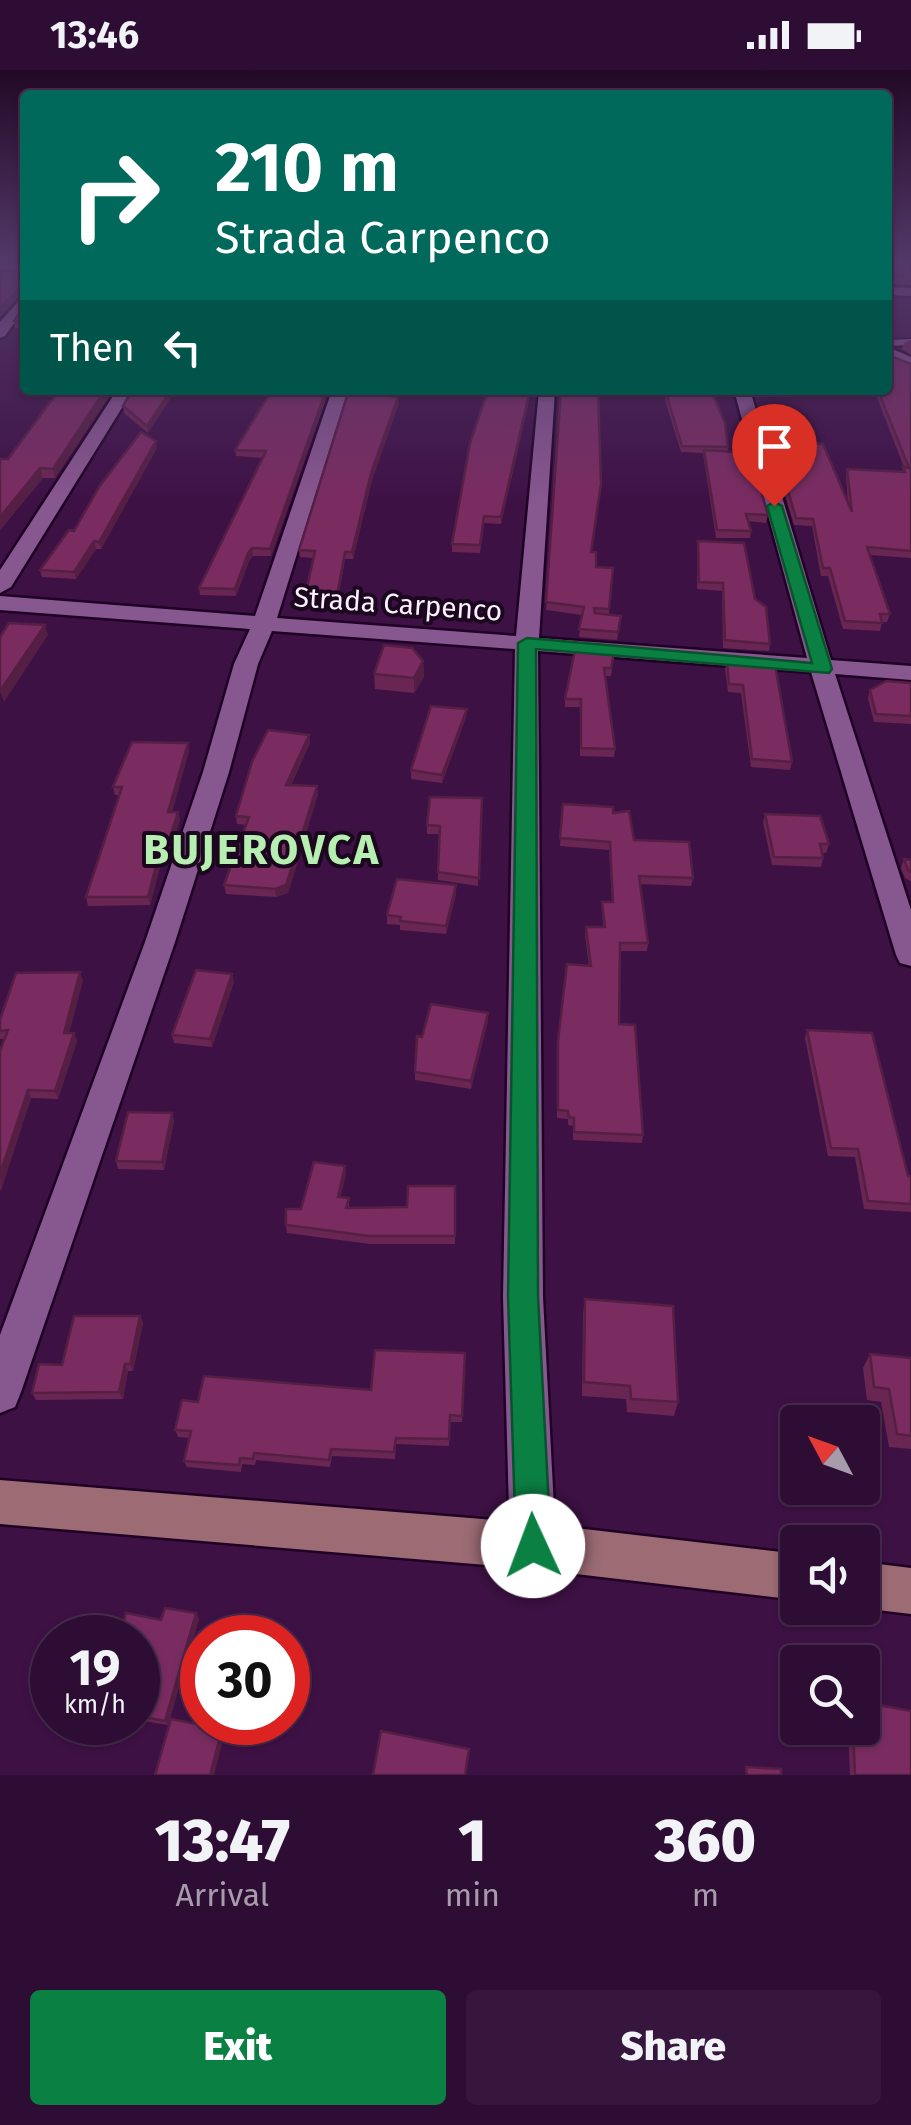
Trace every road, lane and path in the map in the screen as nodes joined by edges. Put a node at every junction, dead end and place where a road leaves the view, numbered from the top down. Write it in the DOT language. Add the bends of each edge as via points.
graph roads {
  1 [pos="122,395"];
  2 [pos="338,395"];
  3 [pos="547,395"];
  4 [pos="743,395"];
  5 [pos="0,587"];
  6 [pos="0,603"];
  7 [pos="264,624"];
  8 [pos="527,643"];
  9 [pos="823,669"];
  10 [pos="911,673"];
  11 [pos="911,955"];
  12 [pos="0,1392"];
  13 [pos="0,1502"];
  14 [pos="533,1546"];
  15 [pos="780,1576"];
  16 [pos="880,1587"];
  17 [pos="911,1591"];
  1 -- 5 [label="street"];
  2 -- 7 [label="street"];
  3 -- 8 [label="street"];
  4 -- 9 [label="street"];
  6 -- 7 [label="street, Strada Carpenco"];
  7 -- 8 [label="street, Strada Carpenco"];
  7 -- 12 [label="street" via="160,942"];
  8 -- 9 [label="street, Strada Carpenco"];
  8 -- 14 [label="street" via="523,1296"];
  9 -- 10 [label="street, Strada Carpenco"];
  9 -- 11 [label="street"];
  13 -- 14 [label="street"];
  14 -- 15 [label="street"];
  16 -- 17 [label="street"];
}
